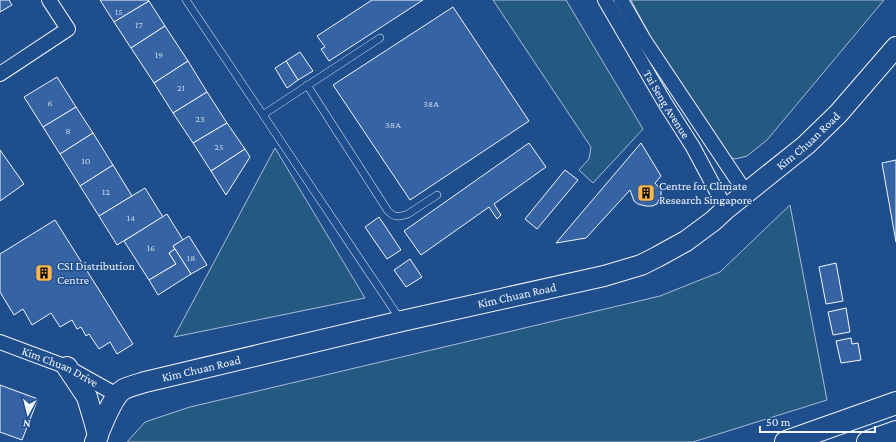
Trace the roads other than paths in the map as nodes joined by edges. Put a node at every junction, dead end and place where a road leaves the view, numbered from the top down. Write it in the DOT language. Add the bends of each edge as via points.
graph roads {
  1 [pos="49,0"];
  2 [pos="186,0"];
  3 [pos="605,0"];
  4 [pos="621,0"];
  5 [pos="380,38"];
  6 [pos="896,47"];
  7 [pos="0,74"];
  8 [pos="307,85"];
  9 [pos="264,114"];
  10 [pos="746,193"];
  11 [pos="437,196"];
  12 [pos="726,209"];
  13 [pos="402,321"];
  14 [pos="0,342"];
  15 [pos="67,367"];
  16 [pos="117,395"];
  17 [pos="896,403"];
  18 [pos="896,432"];
  19 [pos="97,439"];
  20 [pos="786,442"];
  21 [pos="868,442"];
  1 -- 7 [label="street" via="68,28"];
  2 -- 9 [label="lane"];
  3 -- 12 [label="street, Tai Seng Avenue" via="693,147"];
  4 -- 10 [label="street, Tai Seng Avenue" via="644,40"];
  5 -- 8 [label="lane"];
  6 -- 10 [label="main road, Kim Chuan Road" via="838,114 806,145"];
  8 -- 9 [label="lane"];
  8 -- 11 [label="lane" via="392,215 408,214"];
  9 -- 13 [label="lane"];
  10 -- 12 [label="main road, Kim Chuan Road"];
  12 -- 13 [label="main road, Kim Chuan Road" via="686,241 641,264 604,276"];
  13 -- 16 [label="main road, Kim Chuan Road" via="145,382"];
  14 -- 15 [label="street, Kim Chuan Drive"];
  15 -- 16 [label="street, Kim Chuan Drive"];
  15 -- 19 [label="main road" via="88,397"];
  16 -- 19 [label="main road"];
  17 -- 20 [label="main road"];
  18 -- 21 [label="main road"];
}
